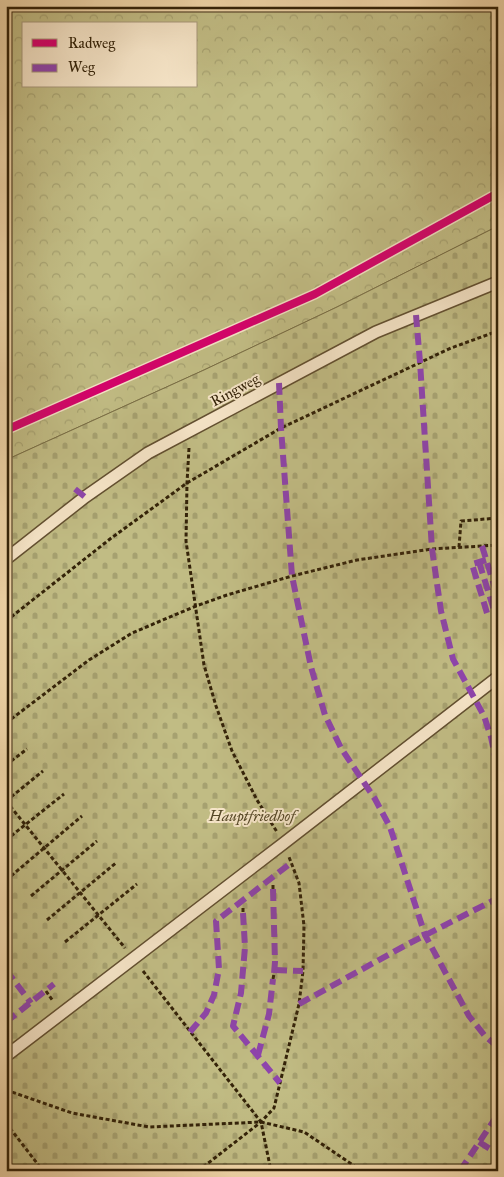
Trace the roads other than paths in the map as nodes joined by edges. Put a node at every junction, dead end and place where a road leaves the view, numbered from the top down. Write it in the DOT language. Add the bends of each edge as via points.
graph roads {
  1 [pos="498,282"];
  2 [pos="6,559"];
  3 [pos="498,677"];
  4 [pos="6,1056"];
  1 -- 2 [label="lane, Ringweg" via="376,332 148,453"];
  3 -- 4 [label="lane" via="284,843 130,954"];
}
